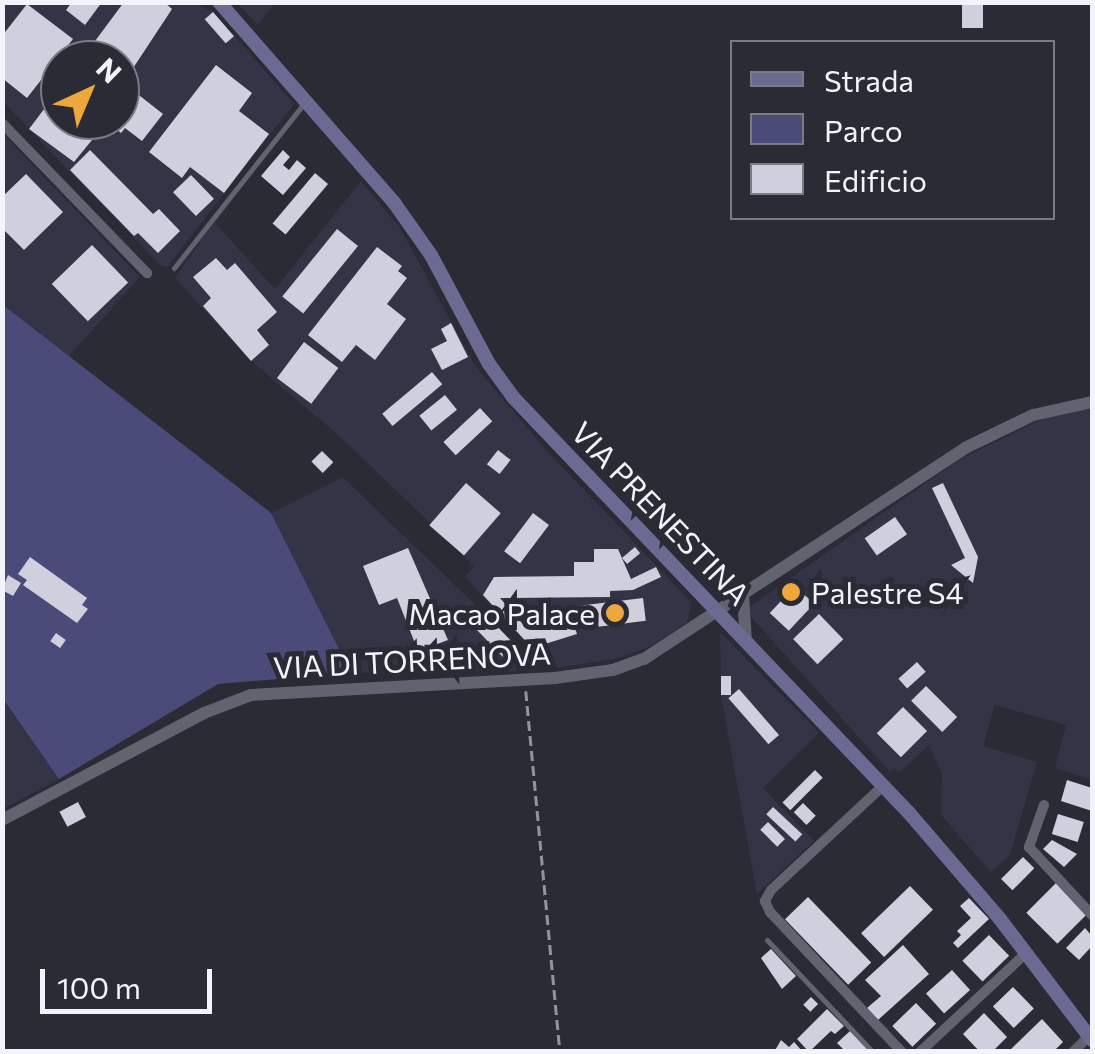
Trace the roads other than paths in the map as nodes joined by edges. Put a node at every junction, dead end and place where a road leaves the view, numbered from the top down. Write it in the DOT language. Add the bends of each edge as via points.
graph roads {
  1 [pos="219,2"];
  2 [pos="307,100"];
  3 [pos="2,123"];
  4 [pos="174,268"];
  5 [pos="147,273"];
  6 [pos="1092,402"];
  7 [pos="743,595"];
  8 [pos="718,612"];
  9 [pos="746,642"];
  10 [pos="884,786"];
  11 [pos="1044,805"];
  12 [pos="2,820"];
  13 [pos="1092,915"];
  14 [pos="766,940"];
  15 [pos="1026,953"];
  16 [pos="867,1014"];
  17 [pos="852,1029"];
  18 [pos="1091,1038"];
  19 [pos="873,1052"];
  20 [pos="902,1052"];
  21 [pos="920,1052"];
  22 [pos="1072,1052"];
  1 -- 2 [label="main road, VIA PRENESTINA"];
  2 -- 4 [label="lane"];
  2 -- 8 [label="main road, VIA PRENESTINA" via="412,227 506,388"];
  3 -- 5 [label="street"];
  6 -- 7 [label="street, VIA DI TORRENOVA" via="1033,415 975,442"];
  7 -- 8 [label="street, VIA DI TORRENOVA"];
  7 -- 9 [label="street"];
  8 -- 9 [label="main road, VIA PRENESTINA"];
  8 -- 12 [label="street, VIA DI TORRENOVA" via="661,651 579,676 256,693 204,713"];
  9 -- 10 [label="main road, VIA PRENESTINA"];
  10 -- 15 [label="main road, VIA PRENESTINA"];
  10 -- 16 [label="street" via="765,900"];
  11 -- 13 [label="street" via="1030,850"];
  14 -- 17 [label="lane"];
  15 -- 18 [label="main road, VIA PRENESTINA"];
  15 -- 21 [label="street"];
  16 -- 17 [label="lane"];
  16 -- 20 [label="street"];
  17 -- 19 [label="lane"];
  18 -- 22 [label="street"];
}
